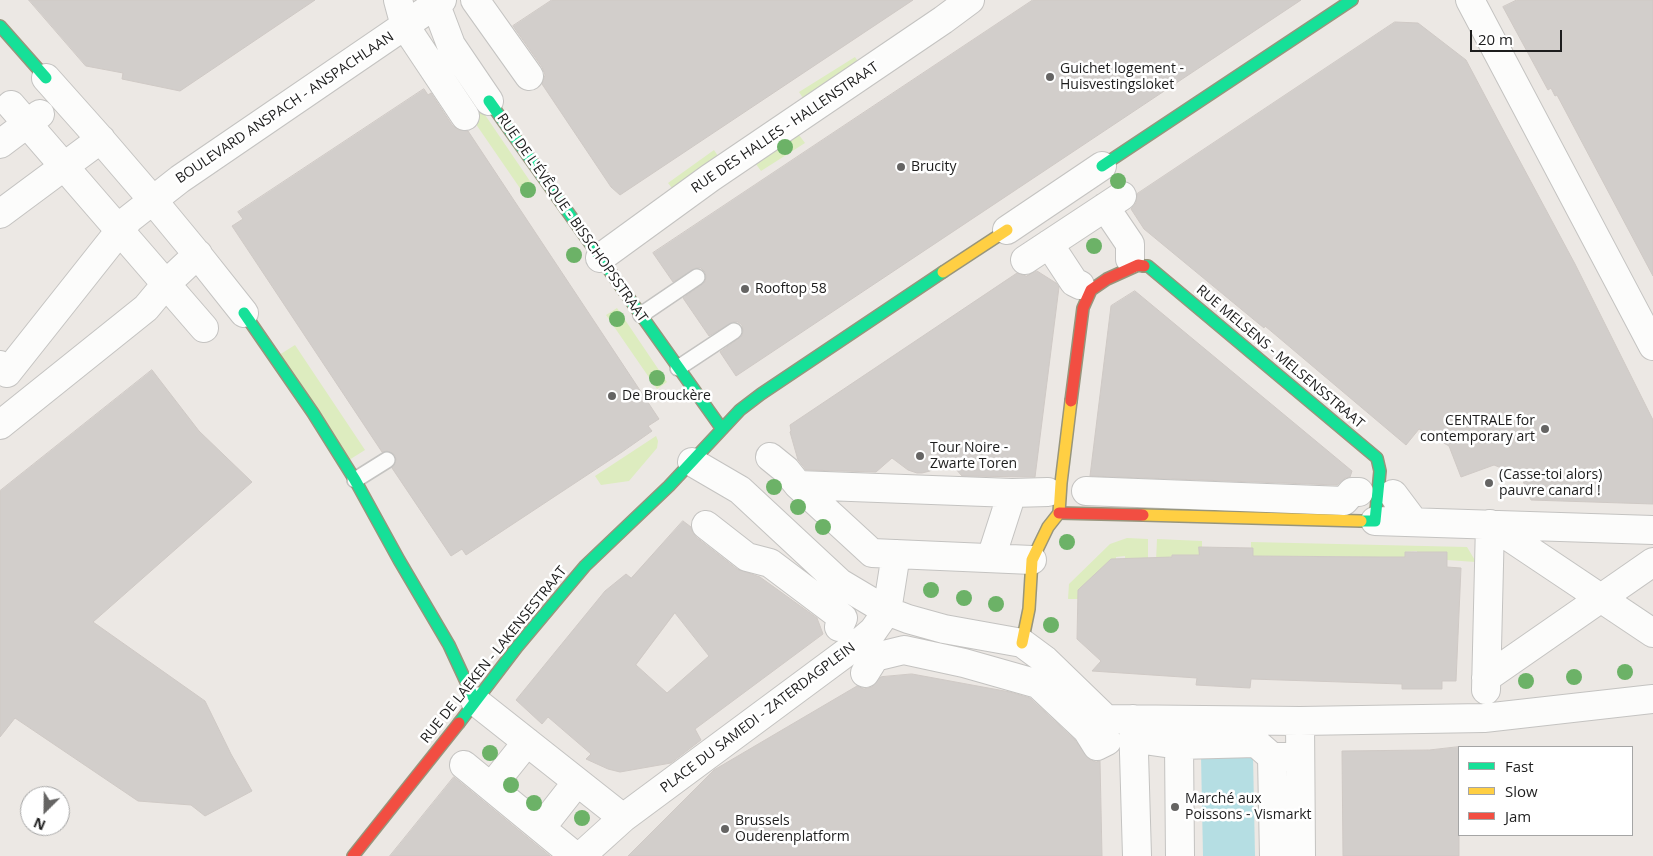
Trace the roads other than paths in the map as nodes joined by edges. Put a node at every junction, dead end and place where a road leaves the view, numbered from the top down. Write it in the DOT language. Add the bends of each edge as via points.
graph roads {
  1 [pos="398,0"];
  2 [pos="476,0"];
  3 [pos="970,0"];
  4 [pos="1352,0"];
  5 [pos="1470,0"];
  6 [pos="437,2"];
  7 [pos="937,10"];
  8 [pos="0,26"];
  9 [pos="405,26"];
  10 [pos="529,76"];
  11 [pos="46,78"];
  12 [pos="488,101"];
  13 [pos="465,116"];
  14 [pos="101,139"];
  15 [pos="0,144"];
  16 [pos="1102,166"];
  17 [pos="63,167"];
  18 [pos="152,200"];
  19 [pos="0,214"];
  20 [pos="124,225"];
  21 [pos="1007,230"];
  22 [pos="1049,244"];
  23 [pos="198,254"];
  24 [pos="600,258"];
  25 [pos="1130,259"];
  26 [pos="1026,260"];
  27 [pos="697,277"];
  28 [pos="166,284"];
  29 [pos="1080,285"];
  30 [pos="244,313"];
  31 [pos="641,315"];
  32 [pos="204,328"];
  33 [pos="734,331"];
  34 [pos="1653,346"];
  35 [pos="678,368"];
  36 [pos="2,372"];
  37 [pos="29,401"];
  38 [pos="0,425"];
  39 [pos="722,429"];
  40 [pos="770,457"];
  41 [pos="387,460"];
  42 [pos="692,462"];
  43 [pos="356,480"];
  44 [pos="798,485"];
  45 [pos="1086,491"];
  46 [pos="1359,492"];
  47 [pos="1012,493"];
  48 [pos="1393,494"];
  49 [pos="1054,503"];
  50 [pos="1375,521"];
  51 [pos="1414,522"];
  52 [pos="1490,524"];
  53 [pos="706,525"];
  54 [pos="1653,530"];
  55 [pos="896,554"];
  56 [pos="991,558"];
  57 [pos="1032,560"];
  58 [pos="1653,562"];
  59 [pos="1600,599"];
  60 [pos="887,611"];
  61 [pos="1653,633"];
  62 [pos="1022,643"];
  63 [pos="1486,678"];
  64 [pos="1653,699"];
  65 [pos="475,701"];
  66 [pos="1484,718"];
  67 [pos="1133,719"];
  68 [pos="1300,721"];
  69 [pos="1107,741"];
  70 [pos="1151,741"];
  71 [pos="527,742"];
  72 [pos="1179,744"];
  73 [pos="464,765"];
  74 [pos="577,782"];
  75 [pos="491,787"];
  76 [pos="623,818"];
  77 [pos="541,828"];
  78 [pos="353,856"];
  79 [pos="575,856"];
  80 [pos="581,856"];
  81 [pos="1137,856"];
  82 [pos="1180,856"];
  83 [pos="1274,856"];
  84 [pos="1302,856"];
  1 -- 9 [label="street"];
  2 -- 10 [label="street"];
  3 -- 7 [label="street, RUE DES HALLES - HALLENSTRAAT"];
  4 -- 16 [label="street"];
  5 -- 34 [label="street"];
  6 -- 9 [label="street, BOULEVARD ANSPACH - ANSPACHLAAN"];
  6 -- 12 [label="street, RUE DE L'ÉVÊQUE - BISSCHOPSSTRAAT" via="451,45"];
  7 -- 24 [label="street, RUE DES HALLES - HALLENSTRAAT"];
  8 -- 11 [label="street"];
  9 -- 13 [label="street"];
  9 -- 18 [label="street, BOULEVARD ANSPACH - ANSPACHLAAN"];
  11 -- 14 [label="street"];
  12 -- 24 [label="street, RUE DE L'ÉVÊQUE - BISSCHOPSSTRAAT"];
  14 -- 17 [label="street"];
  14 -- 18 [label="street"];
  15 -- 17 [label="street" via="26,115"];
  16 -- 21 [label="street"];
  17 -- 19 [label="street"];
  17 -- 20 [label="street"];
  18 -- 20 [label="street, BOULEVARD ANSPACH - ANSPACHLAAN"];
  18 -- 23 [label="street"];
  20 -- 28 [label="street"];
  20 -- 36 [label="street, BOULEVARD ANSPACH - ANSPACHLAAN"];
  21 -- 39 [label="street, RUE DE LAEKEN - LAKENSESTRAAT" via="761,394"];
  22 -- 25 [label="street" via="1075,215 1114,201 1130,244"];
  22 -- 26 [label="street"];
  22 -- 29 [label="street" via="1074,282"];
  23 -- 28 [label="street"];
  23 -- 30 [label="street"];
  24 -- 31 [label="street, RUE DE L'ÉVÊQUE - BISSCHOPSSTRAAT"];
  27 -- 31 [label="lane"];
  28 -- 32 [label="street"];
  28 -- 37 [label="street" via="146,308"];
  30 -- 43 [label="street"];
  31 -- 35 [label="street, RUE DE L'ÉVÊQUE - BISSCHOPSSTRAAT"];
  33 -- 35 [label="lane"];
  35 -- 39 [label="street, RUE DE L'ÉVÊQUE - BISSCHOPSSTRAAT"];
  36 -- 37 [label="street"];
  37 -- 38 [label="street"];
  39 -- 42 [label="street, RUE DE LAEKEN - LAKENSESTRAAT"];
  40 -- 44 [label="street"];
  41 -- 43 [label="lane"];
  42 -- 60 [label="street" via="740,490 840,584"];
  42 -- 65 [label="street, RUE DE LAEKEN - LAKENSESTRAAT" via="585,566"];
  43 -- 65 [label="street" via="449,645"];
  44 -- 47 [label="street"];
  44 -- 55 [label="street" via="872,553"];
  45 -- 46 [label="street" via="1344,501 1352,492"];
  47 -- 49 [label="street"];
  47 -- 56 [label="street"];
  48 -- 51 [label="street"];
  49 -- 50 [label="street"];
  49 -- 50 [label="street, RUE MELSENS - MELSENSSTRAAT" via="1061,483 1083,308 1091,290 1138,265 1148,266 1377,458 1380,471"];
  49 -- 57 [label="street" via="1048,527"];
  50 -- 51 [label="street"];
  51 -- 52 [label="street"];
  52 -- 54 [label="street"];
  52 -- 59 [label="street"];
  52 -- 63 [label="street" via="1481,626"];
  53 -- 69 [label="street" via="747,557 770,563 843,618 854,646 904,650 1038,684 1087,730 1096,746"];
  55 -- 56 [label="street"];
  55 -- 60 [label="street"];
  56 -- 57 [label="street"];
  57 -- 62 [label="street" via="1029,609"];
  58 -- 59 [label="street"];
  59 -- 61 [label="street"];
  59 -- 63 [label="street"];
  60 -- 62 [label="street" via="944,629"];
  60 -- 76 [label="street, PLACE DU SAMEDI - ZATERDAGPLEIN" via="873,631 859,643"];
  62 -- 67 [label="street" via="1045,660 1106,719"];
  63 -- 66 [label="street"];
  64 -- 66 [label="street"];
  65 -- 71 [label="street"];
  65 -- 78 [label="street, RUE DE LAEKEN - LAKENSESTRAAT"];
  66 -- 68 [label="street"];
  67 -- 68 [label="street"];
  67 -- 81 [label="street"];
  68 -- 84 [label="street"];
  70 -- 72 [label="street"];
  71 -- 74 [label="street"];
  71 -- 75 [label="street"];
  72 -- 82 [label="street"];
  72 -- 83 [label="street" via="1256,743 1282,757"];
  73 -- 75 [label="street"];
  74 -- 76 [label="street"];
  74 -- 77 [label="street"];
  75 -- 77 [label="street"];
  76 -- 80 [label="street, PLACE DU SAMEDI - ZATERDAGPLEIN"];
  77 -- 79 [label="street"];
}
